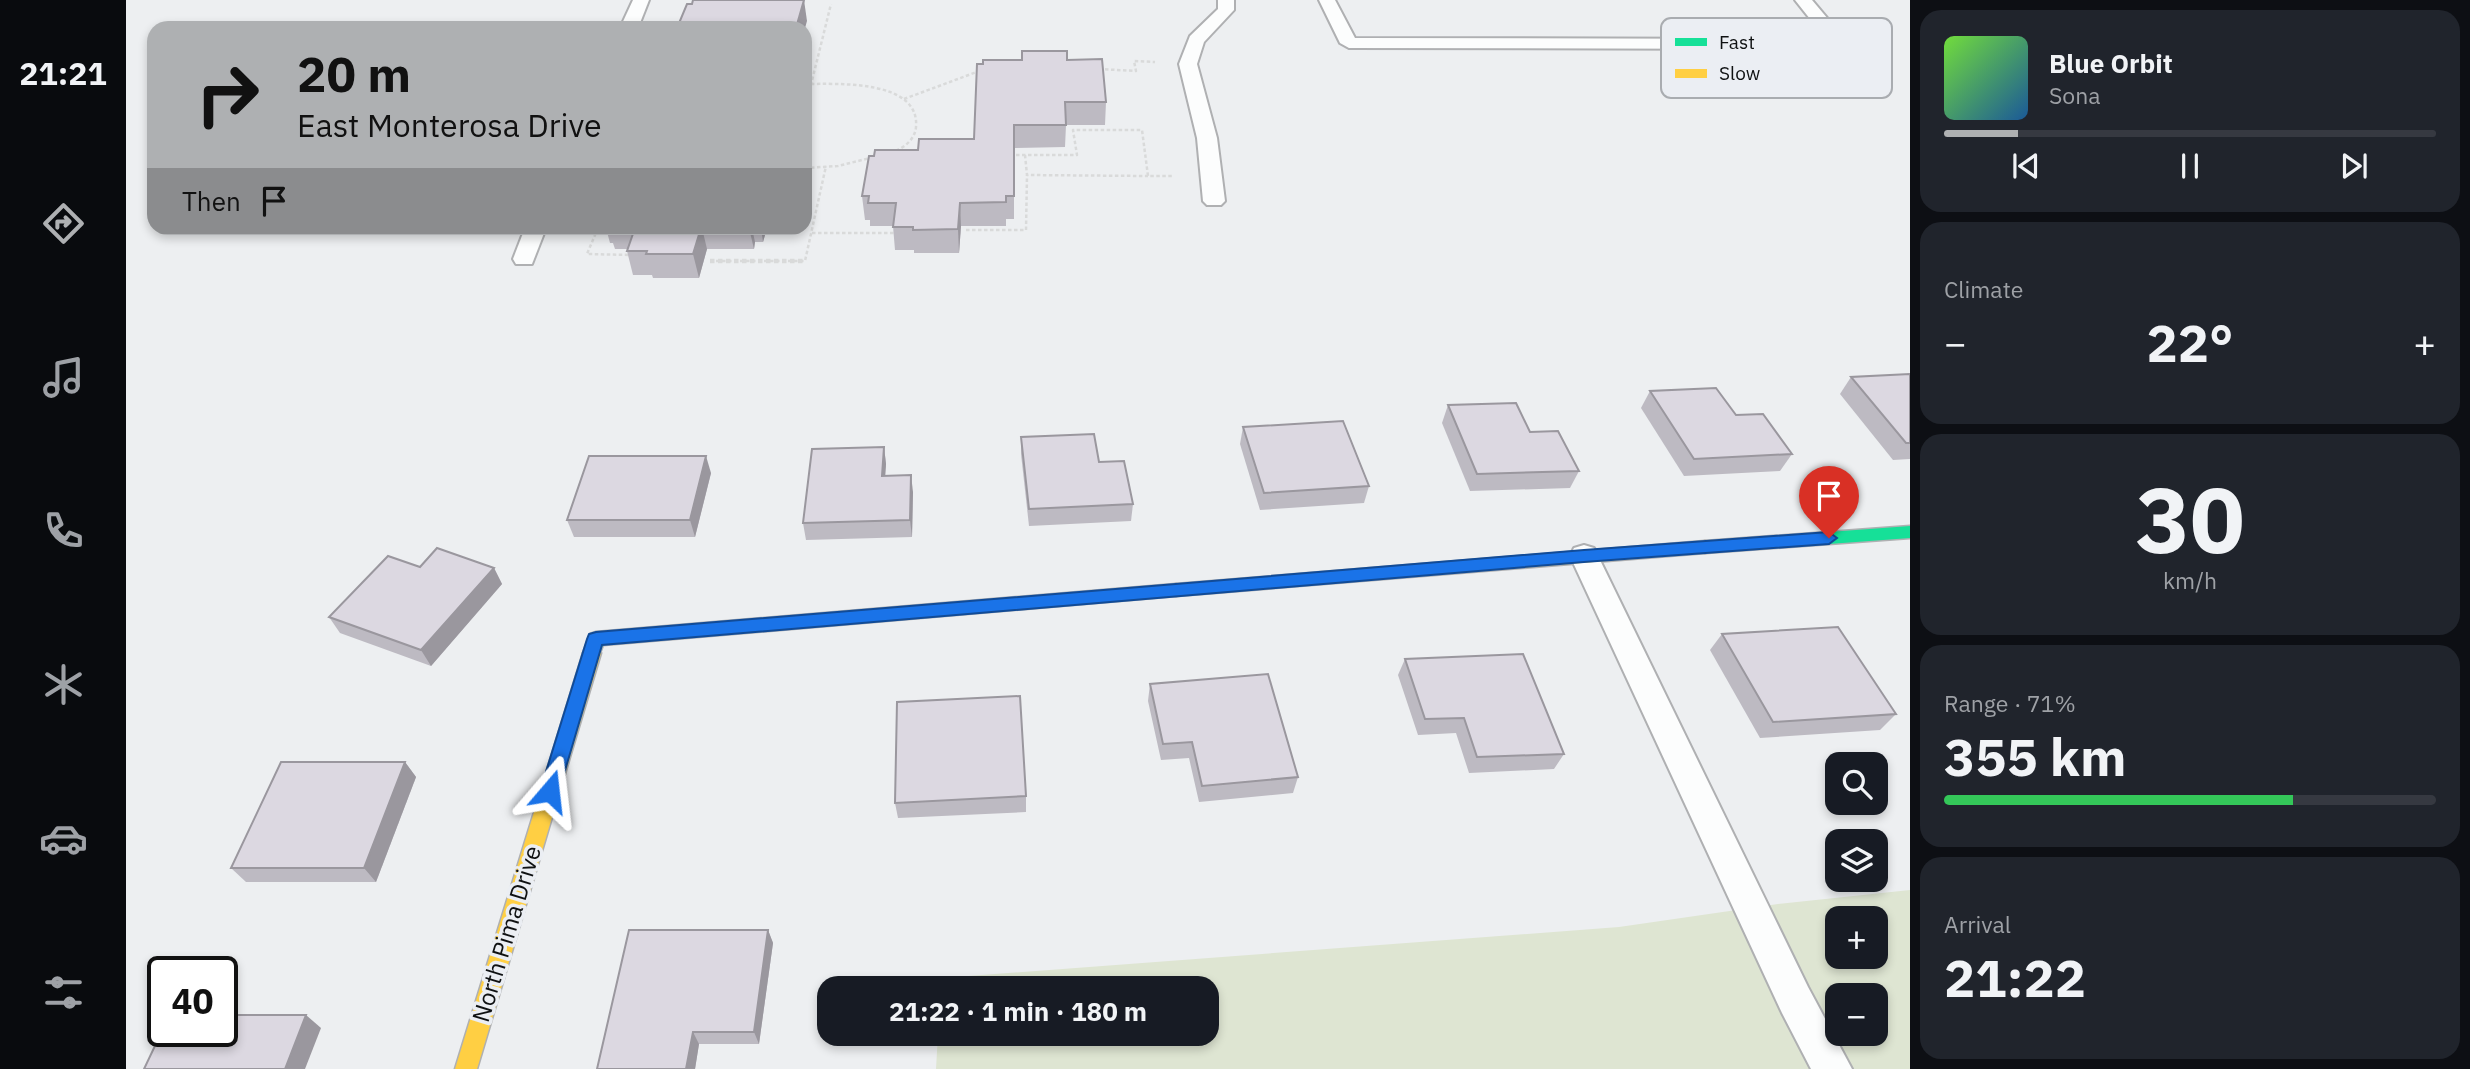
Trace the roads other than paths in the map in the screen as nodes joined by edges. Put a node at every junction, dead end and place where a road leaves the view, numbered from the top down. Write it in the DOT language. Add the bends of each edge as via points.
graph roads {
  1 [pos="641,0"];
  2 [pos="1226,0"];
  3 [pos="1326,0"];
  4 [pos="1803,0"];
  5 [pos="1819,18"];
  6 [pos="632,21"];
  7 [pos="1661,44"];
  8 [pos="1214,201"];
  9 [pos="533,235"];
  10 [pos="524,259"];
  11 [pos="1910,532"];
  12 [pos="1584,556"];
  13 [pos="466,1069"];
  14 [pos="1832,1069"];
  1 -- 6 [label="lane"];
  2 -- 8 [label="lane" via="1226,9 1196,40 1189,62 1207,138"];
  3 -- 7 [label="lane" via="1349,43"];
  4 -- 5 [label="lane"];
  9 -- 10 [label="lane"];
  11 -- 12 [label="street"];
  12 -- 13 [label="street, North Pima Drive" via="596,639"];
  12 -- 14 [label="lane"];
}
